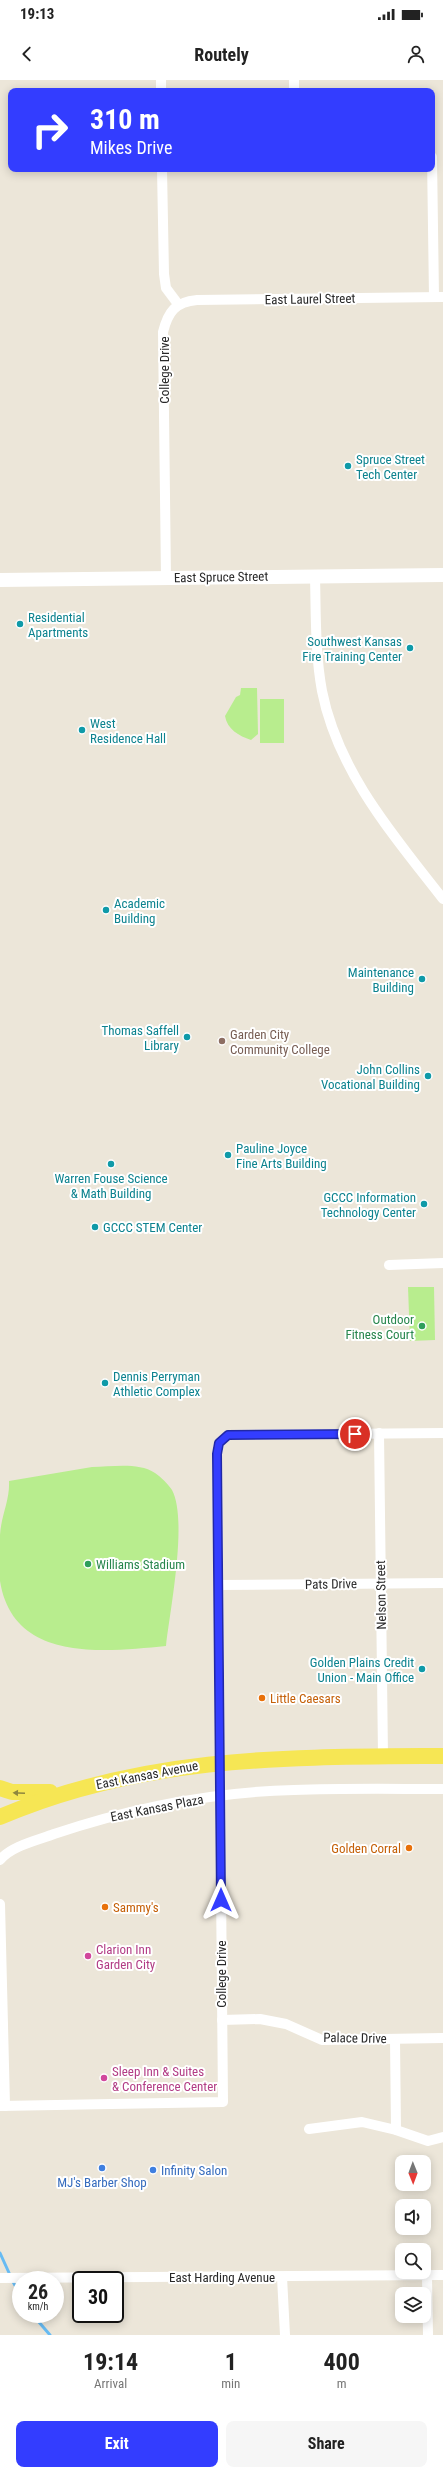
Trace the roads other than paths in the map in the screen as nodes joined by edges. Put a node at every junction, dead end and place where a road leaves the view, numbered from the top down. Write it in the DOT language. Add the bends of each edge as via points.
graph roads {
  1 [pos="162,172"];
  2 [pos="433,172"];
  3 [pos="439,297"];
  4 [pos="178,304"];
  5 [pos="443,575"];
  6 [pos="315,576"];
  7 [pos="166,578"];
  8 [pos="0,580"];
  9 [pos="443,899"];
  10 [pos="443,1263"];
  11 [pos="389,1265"];
  12 [pos="443,1433"];
  13 [pos="379,1434"];
  14 [pos="381,1583"];
  15 [pos="443,1583"];
  16 [pos="219,1585"];
  17 [pos="383,1756"];
  18 [pos="443,1756"];
  19 [pos="220,1762"];
  20 [pos="0,1788"];
  21 [pos="443,1789"];
  22 [pos="68,1792"];
  23 [pos="220,1796"];
  24 [pos="0,1817"];
  25 [pos="0,1860"];
  26 [pos="0,1904"];
  27 [pos="222,2020"];
  28 [pos="443,2038"];
  29 [pos="395,2039"];
  30 [pos="3,2106"];
  31 [pos="309,2128"];
  32 [pos="396,2130"];
  33 [pos="443,2138"];
  34 [pos="443,2275"];
  35 [pos="395,2276"];
  36 [pos="431,2276"];
  37 [pos="282,2277"];
  38 [pos="0,2278"];
  39 [pos="427,2279"];
  40 [pos="284,2335"];
  41 [pos="428,2335"];
  1 -- 4 [label="street" via="164,274 166,288"];
  2 -- 3 [label="street"];
  3 -- 4 [label="street, East Laurel Street" via="197,300"];
  4 -- 7 [label="street, College Drive" via="167,316 163,332"];
  5 -- 6 [label="street, East Spruce Street"];
  6 -- 7 [label="street, East Spruce Street"];
  6 -- 9 [label="street" via="319,673 334,734 362,788 400,846"];
  7 -- 8 [label="street, East Spruce Street"];
  10 -- 11 [label="street"];
  12 -- 13 [label="street"];
  13 -- 14 [label="street, Nelson Street"];
  13 -- 16 [label="street, College Drive" via="228,1435 219,1443"];
  14 -- 15 [label="street, Pats Drive"];
  14 -- 16 [label="street, Pats Drive"];
  14 -- 17 [label="street, Nelson Street"];
  16 -- 19 [label="street, College Drive"];
  17 -- 18 [label="main road, East Kansas Avenue"];
  17 -- 19 [label="main road, East Kansas Avenue" via="286,1757"];
  19 -- 22 [label="main road, East Kansas Avenue" via="139,1775"];
  19 -- 23 [label="street, College Drive"];
  22 -- 20 [label="main road, one-way" via="12,1792"];
  21 -- 23 [label="street, East Kansas Plaza" via="293,1790"];
  22 -- 24 [label="main road, East Kansas Avenue"];
  23 -- 25 [label="street, East Kansas Plaza" via="138,1809 104,1818 35,1841 4,1854"];
  23 -- 27 [label="street, College Drive"];
  26 -- 30 [label="street"];
  27 -- 29 [label="street, Palace Drive" via="260,2019 286,2024 322,2040"];
  27 -- 30 [label="street, College Drive" via="223,2102"];
  28 -- 29 [label="street, Palace Drive"];
  29 -- 32 [label="street"];
  31 -- 32 [label="street" via="362,2122"];
  32 -- 33 [label="street" via="428,2141"];
  34 -- 36 [label="street, East Harding Avenue"];
  35 -- 37 [label="street, East Harding Avenue"];
  37 -- 38 [label="street, East Harding Avenue"];
  37 -- 40 [label="street"];
  39 -- 41 [label="street"];
}
